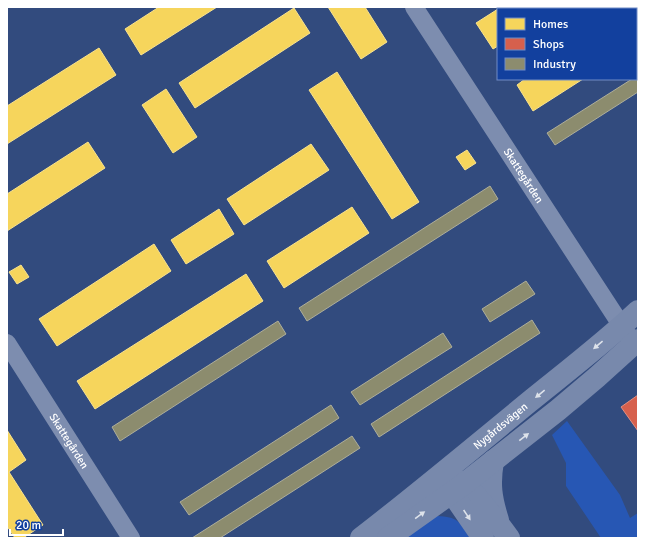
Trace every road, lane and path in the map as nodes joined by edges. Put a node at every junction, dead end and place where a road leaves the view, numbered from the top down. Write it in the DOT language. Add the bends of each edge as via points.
graph roads {
  1 [pos="414,7"];
  2 [pos="638,310"];
  3 [pos="631,337"];
  4 [pos="7,343"];
  5 [pos="493,461"];
  6 [pos="443,473"];
  7 [pos="458,488"];
  8 [pos="504,532"];
  9 [pos="131,538"];
  10 [pos="361,538"];
  11 [pos="388,538"];
  12 [pos="482,538"];
  1 -- 3 [label="street, Skattegården"];
  2 -- 3 [label="street, Nygårdsvägen"];
  5 -- 3 [label="street, Nygårdsvägen, one-way" via="564,405"];
  3 -- 6 [label="street, Nygårdsvägen, one-way"];
  4 -- 9 [label="street, Skattegården"];
  5 -- 7 [label="street, Nygårdsvägen"];
  5 -- 8 [label="street" via="490,493"];
  6 -- 7 [label="street"];
  6 -- 10 [label="street, Nygårdsvägen"];
  7 -- 8 [label="street"];
  11 -- 7 [label="street, Nygårdsvägen, one-way"];
  7 -- 12 [label="street, one-way"];
}
